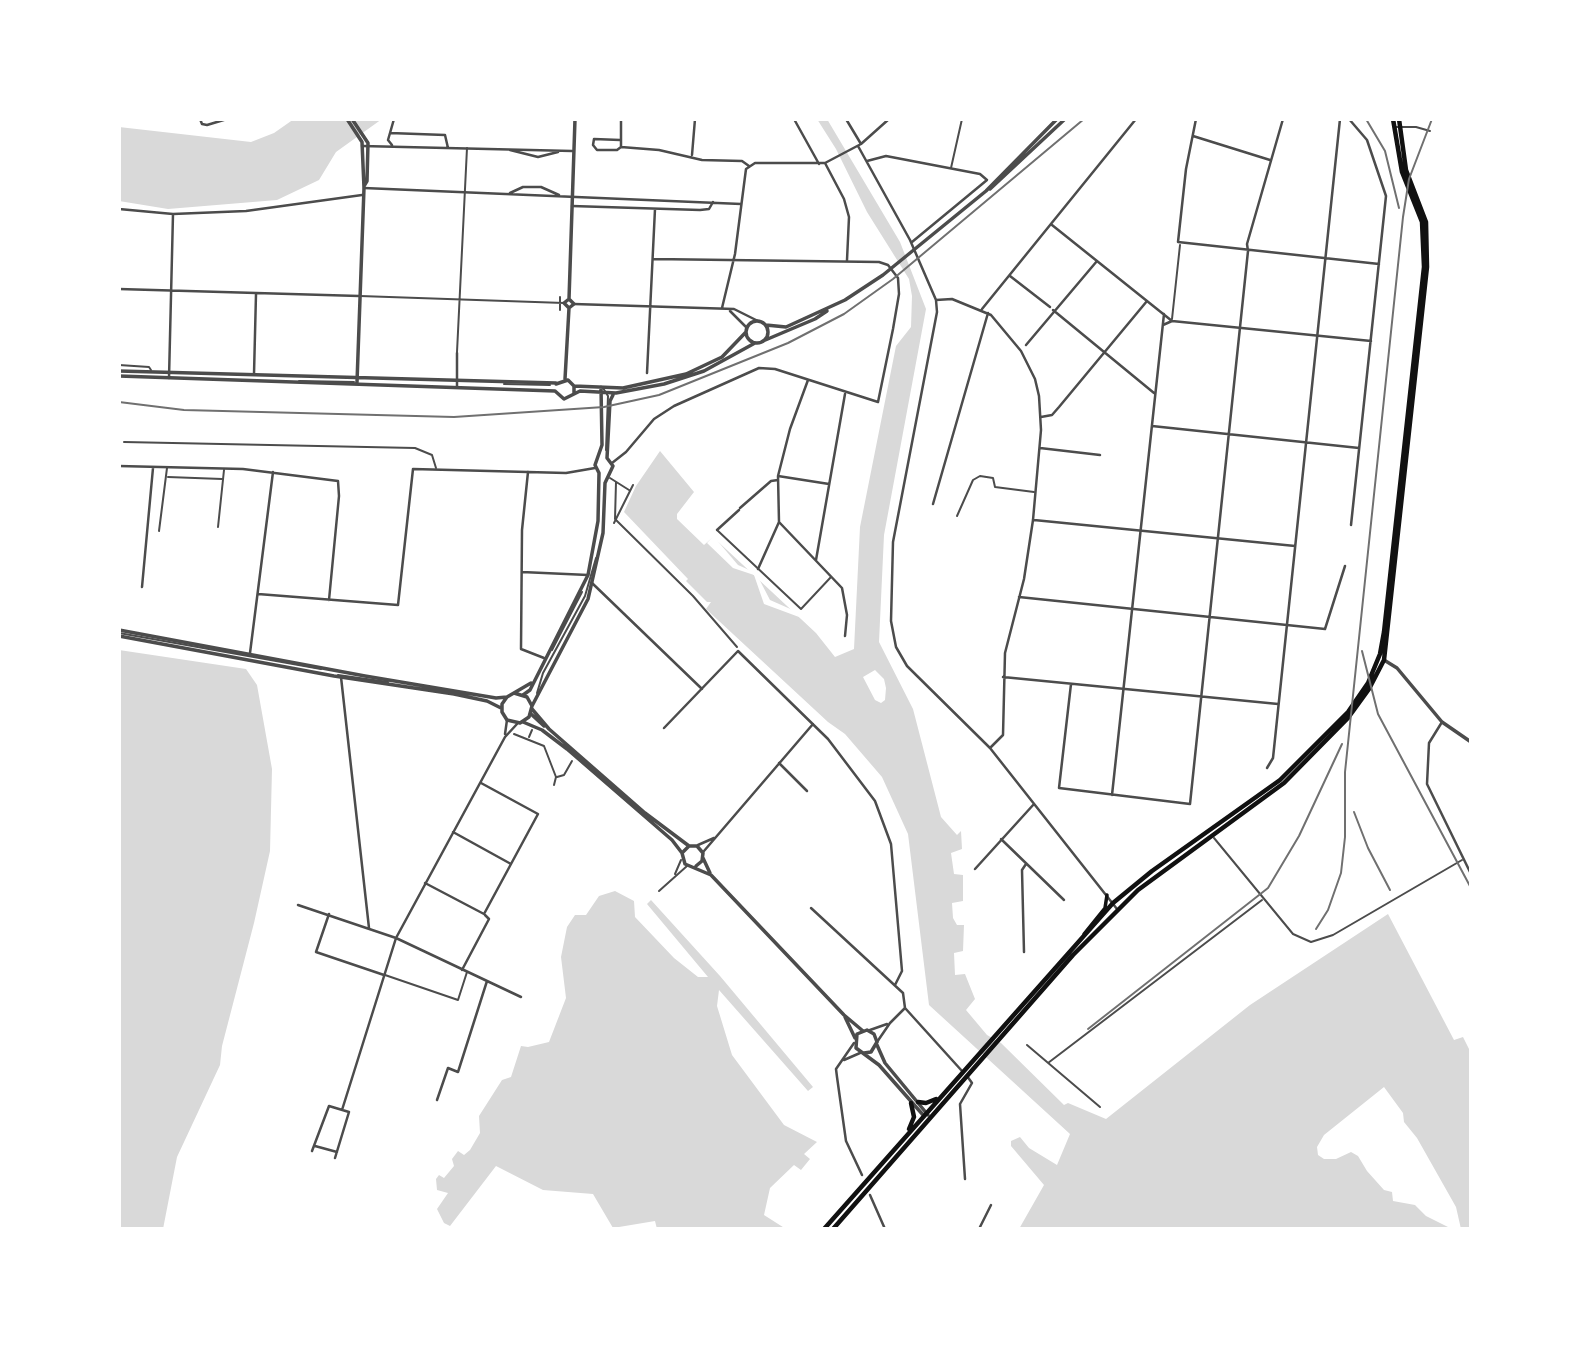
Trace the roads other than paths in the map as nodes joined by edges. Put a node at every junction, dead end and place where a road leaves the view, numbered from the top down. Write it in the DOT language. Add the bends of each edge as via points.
graph roads {
  1 [pos="227,119"];
  2 [pos="349,119"];
  3 [pos="394,119"];
  4 [pos="575,119"];
  5 [pos="621,119"];
  6 [pos="695,119"];
  7 [pos="794,119"];
  8 [pos="846,119"];
  9 [pos="889,119"];
  10 [pos="962,119"];
  11 [pos="1065,119"];
  12 [pos="1136,119"];
  13 [pos="1196,119"];
  14 [pos="1283,119"];
  15 [pos="1340,119"];
  16 [pos="1349,119"];
  17 [pos="1393,119"];
  18 [pos="1399,119"];
  19 [pos="200,120"];
  20 [pos="1055,120"];
  21 [pos="1396,127"];
  22 [pos="1430,131"];
  23 [pos="390,133"];
  24 [pos="1193,136"];
  25 [pos="620,140"];
  26 [pos="860,145"];
  27 [pos="365,146"];
  28 [pos="393,146"];
  29 [pos="621,147"];
  30 [pos="448,148"];
  31 [pos="467,148"];
  32 [pos="572,151"];
  33 [pos="694,156"];
  34 [pos="1271,160"];
  35 [pos="867,161"];
  36 [pos="825,163"];
  37 [pos="819,164"];
  38 [pos="749,166"];
  39 [pos="950,169"];
  40 [pos="364,187"];
  41 [pos="986,191"];
  42 [pos="465,193"];
  43 [pos="509,194"];
  44 [pos="362,195"];
  45 [pos="559,195"];
  46 [pos="572,195"];
  47 [pos="713,202"];
  48 [pos="741,204"];
  49 [pos="572,206"];
  50 [pos="119,209"];
  51 [pos="655,209"];
  52 [pos="173,214"];
  53 [pos="1052,225"];
  54 [pos="911,242"];
  55 [pos="1179,243"];
  56 [pos="1248,251"];
  57 [pos="1325,258"];
  58 [pos="653,259"];
  59 [pos="847,260"];
  60 [pos="733,261"];
  61 [pos="1097,261"];
  62 [pos="1379,264"];
  63 [pos="1010,276"];
  64 [pos="119,289"];
  65 [pos="171,290"];
  66 [pos="256,294"];
  67 [pos="359,296"];
  68 [pos="560,297"];
  69 [pos="569,299"];
  70 [pos="460,300"];
  71 [pos="936,300"];
  72 [pos="1147,301"];
  73 [pos="562,303"];
  74 [pos="574,304"];
  75 [pos="651,306"];
  76 [pos="834,306"];
  77 [pos="569,308"];
  78 [pos="725,309"];
  79 [pos="982,309"];
  80 [pos="1052,309"];
  81 [pos="560,310"];
  82 [pos="988,313"];
  83 [pos="1164,314"];
  84 [pos="758,321"];
  85 [pos="1172,321"];
  86 [pos="1163,325"];
  87 [pos="766,326"];
  88 [pos="746,330"];
  89 [pos="1240,330"];
  90 [pos="1317,336"];
  91 [pos="764,341"];
  92 [pos="1371,341"];
  93 [pos="755,343"];
  94 [pos="1026,345"];
  95 [pos="457,353"];
  96 [pos="1105,354"];
  97 [pos="119,365"];
  98 [pos="151,371"];
  99 [pos="169,372"];
  100 [pos="647,373"];
  101 [pos="119,374"];
  102 [pos="254,374"];
  103 [pos="357,376"];
  104 [pos="320,377"];
  105 [pos="169,378"];
  106 [pos="565,379"];
  107 [pos="252,380"];
  108 [pos="808,380"];
  109 [pos="299,381"];
  110 [pos="357,382"];
  111 [pos="556,383"];
  112 [pos="504,384"];
  113 [pos="434,385"];
  114 [pos="550,385"];
  115 [pos="460,386"];
  116 [pos="574,386"];
  117 [pos="447,387"];
  118 [pos="601,387"];
  119 [pos="555,391"];
  120 [pos="574,393"];
  121 [pos="601,393"];
  122 [pos="608,393"];
  123 [pos="616,393"];
  124 [pos="1154,393"];
  125 [pos="845,394"];
  126 [pos="1041,417"];
  127 [pos="1152,426"];
  128 [pos="1229,434"];
  129 [pos="124,442"];
  130 [pos="1305,442"];
  131 [pos="1040,448"];
  132 [pos="1359,448"];
  133 [pos="1100,455"];
  134 [pos="600,458"];
  135 [pos="607,458"];
  136 [pos="612,463"];
  137 [pos="119,466"];
  138 [pos="153,467"];
  139 [pos="167,467"];
  140 [pos="595,468"];
  141 [pos="224,469"];
  142 [pos="436,469"];
  143 [pos="528,471"];
  144 [pos="273,472"];
  145 [pos="599,473"];
  146 [pos="609,476"];
  147 [pos="166,477"];
  148 [pos="778,478"];
  149 [pos="223,479"];
  150 [pos="616,482"];
  151 [pos="829,484"];
  152 [pos="633,485"];
  153 [pos="630,491"];
  154 [pos="1035,492"];
  155 [pos="933,504"];
  156 [pos="957,516"];
  157 [pos="1033,520"];
  158 [pos="615,521"];
  159 [pos="779,522"];
  160 [pos="1351,525"];
  161 [pos="218,527"];
  162 [pos="717,530"];
  163 [pos="1142,530"];
  164 [pos="159,531"];
  165 [pos="1218,539"];
  166 [pos="1295,546"];
  167 [pos="598,556"];
  168 [pos="816,560"];
  169 [pos="1345,566"];
  170 [pos="758,569"];
  171 [pos="522,572"];
  172 [pos="588,575"];
  173 [pos="832,576"];
  174 [pos="592,583"];
  175 [pos="142,587"];
  176 [pos="258,594"];
  177 [pos="1019,597"];
  178 [pos="330,600"];
  179 [pos="1133,608"];
  180 [pos="1210,616"];
  181 [pos="1287,624"];
  182 [pos="119,633"];
  183 [pos="845,636"];
  184 [pos="738,649"];
  185 [pos="550,650"];
  186 [pos="250,653"];
  187 [pos="544,657"];
  188 [pos="1382,659"];
  189 [pos="329,669"];
  190 [pos="334,676"];
  191 [pos="341,677"];
  192 [pos="1003,677"];
  193 [pos="531,683"];
  194 [pos="1071,684"];
  195 [pos="1124,688"];
  196 [pos="702,689"];
  197 [pos="454,694"];
  198 [pos="514,694"];
  199 [pos="537,694"];
  200 [pos="523,695"];
  201 [pos="507,697"];
  202 [pos="1201,697"];
  203 [pos="1278,704"];
  204 [pos="502,710"];
  205 [pos="531,710"];
  206 [pos="507,720"];
  207 [pos="523,722"];
  208 [pos="1442,722"];
  209 [pos="517,724"];
  210 [pos="813,724"];
  211 [pos="664,728"];
  212 [pos="533,730"];
  213 [pos="514,734"];
  214 [pos="505,737"];
  215 [pos="528,738"];
  216 [pos="1471,742"];
  217 [pos="990,747"];
  218 [pos="572,761"];
  219 [pos="779,763"];
  220 [pos="1267,768"];
  221 [pos="556,778"];
  222 [pos="480,782"];
  223 [pos="554,785"];
  224 [pos="807,791"];
  225 [pos="1112,795"];
  226 [pos="1034,804"];
  227 [pos="453,832"];
  228 [pos="1211,834"];
  229 [pos="714,838"];
  230 [pos="1001,839"];
  231 [pos="689,846"];
  232 [pos="696,846"];
  233 [pos="682,853"];
  234 [pos="703,855"];
  235 [pos="682,859"];
  236 [pos="1463,860"];
  237 [pos="512,864"];
  238 [pos="1026,864"];
  239 [pos="688,866"];
  240 [pos="696,866"];
  241 [pos="975,869"];
  242 [pos="1471,874"];
  243 [pos="675,875"];
  244 [pos="711,875"];
  245 [pos="425,883"];
  246 [pos="659,891"];
  247 [pos="1107,895"];
  248 [pos="1263,899"];
  249 [pos="1063,900"];
  250 [pos="1113,903"];
  251 [pos="298,905"];
  252 [pos="811,908"];
  253 [pos="1117,909"];
  254 [pos="329,914"];
  255 [pos="484,914"];
  256 [pos="369,928"];
  257 [pos="1083,935"];
  258 [pos="396,937"];
  259 [pos="1024,952"];
  260 [pos="461,970"];
  261 [pos="467,972"];
  262 [pos="384,975"];
  263 [pos="487,981"];
  264 [pos="895,985"];
  265 [pos="521,998"];
  266 [pos="905,1008"];
  267 [pos="844,1015"];
  268 [pos="890,1023"];
  269 [pos="865,1031"];
  270 [pos="997,1036"];
  271 [pos="854,1041"];
  272 [pos="877,1043"];
  273 [pos="1027,1045"];
  274 [pos="862,1053"];
  275 [pos="844,1060"];
  276 [pos="1048,1063"];
  277 [pos="958,1080"];
  278 [pos="942,1094"];
  279 [pos="437,1100"];
  280 [pos="918,1102"];
  281 [pos="911,1103"];
  282 [pos="1100,1107"];
  283 [pos="342,1110"];
  284 [pos="926,1116"];
  285 [pos="908,1133"];
  286 [pos="315,1146"];
  287 [pos="312,1151"];
  288 [pos="337,1152"];
  289 [pos="335,1158"];
  290 [pos="862,1175"];
  291 [pos="965,1179"];
  292 [pos="870,1195"];
  293 [pos="991,1205"];
  294 [pos="824,1229"];
  295 [pos="833,1229"];
  296 [pos="886,1229"];
  297 [pos="979,1229"];
  1 -- 19 [label="street" via="206,125"];
  2 -- 27 [label="street"];
  3 -- 23 [label="street"];
  4 -- 32 [label="street"];
  5 -- 25 [label="street"];
  6 -- 33 [label="street"];
  7 -- 37 [label="street"];
  8 -- 26 [label="street"];
  9 -- 26 [label="street"];
  10 -- 39 [label="street"];
  11 -- 41 [label="street"];
  12 -- 53 [label="street"];
  13 -- 24 [label="street"];
  14 -- 34 [label="street"];
  15 -- 57 [label="street"];
  16 -- 62 [label="street" via="1367,140 1385,188"];
  17 -- 21 [label="main road"];
  18 -- 21 [label="main road"];
  20 -- 41 [label="street"];
  21 -- 22 [label="street"];
  21 -- 188 [label="main road" via="1406,170 1424,215 1427,267"];
  23 -- 28 [label="street" via="388,140"];
  23 -- 30 [label="street" via="445,135"];
  24 -- 34 [label="street"];
  24 -- 55 [label="street"];
  25 -- 29 [label="street"];
  25 -- 29 [label="street" via="594,139 593,145 597,150"];
  26 -- 35 [label="street"];
  26 -- 36 [label="street"];
  27 -- 28 [label="street"];
  27 -- 40 [label="street"];
  28 -- 30 [label="street"];
  29 -- 33 [label="street"];
  30 -- 31 [label="street"];
  31 -- 32 [label="street"];
  31 -- 42 [label="street"];
  32 -- 46 [label="street"];
  33 -- 38 [label="street" via="742,161"];
  34 -- 56 [label="street"];
  35 -- 39 [label="street" via="886,156"];
  35 -- 54 [label="street"];
  36 -- 37 [label="street"];
  36 -- 59 [label="street" via="849,217"];
  37 -- 38 [label="street"];
  38 -- 48 [label="street"];
  39 -- 54 [label="street" via="980,174 986,180"];
  40 -- 42 [label="street"];
  40 -- 44 [label="street"];
  41 -- 76 [label="street" via="883,275"];
  42 -- 43 [label="street"];
  42 -- 70 [label="street"];
  43 -- 45 [label="street"];
  43 -- 45 [label="street" via="523,187 541,187"];
  44 -- 52 [label="street" via="250,211"];
  44 -- 67 [label="street"];
  45 -- 46 [label="street"];
  46 -- 47 [label="street"];
  46 -- 49 [label="street"];
  47 -- 48 [label="street"];
  47 -- 51 [label="street" via="706,210"];
  48 -- 60 [label="street"];
  49 -- 51 [label="street"];
  49 -- 69 [label="street"];
  50 -- 52 [label="street"];
  51 -- 58 [label="street"];
  52 -- 65 [label="street"];
  53 -- 61 [label="street"];
  53 -- 63 [label="street"];
  54 -- 71 [label="street"];
  55 -- 56 [label="street"];
  55 -- 85 [label="street"];
  56 -- 57 [label="street"];
  56 -- 89 [label="street"];
  57 -- 62 [label="street"];
  57 -- 90 [label="street"];
  58 -- 60 [label="street"];
  58 -- 75 [label="street"];
  59 -- 60 [label="street"];
  59 -- 125 [label="street" via="879,262 894,271 899,285 878,402"];
  60 -- 78 [label="street"];
  61 -- 72 [label="street"];
  61 -- 80 [label="street"];
  62 -- 92 [label="street"];
  63 -- 79 [label="street"];
  63 -- 80 [label="street"];
  64 -- 65 [label="street"];
  65 -- 66 [label="street"];
  65 -- 99 [label="street"];
  66 -- 67 [label="street"];
  66 -- 102 [label="street"];
  67 -- 70 [label="street"];
  67 -- 103 [label="street"];
  68 -- 73 [label="street"];
  69 -- 73 [label="street"];
  69 -- 74 [label="street"];
  70 -- 73 [label="street"];
  70 -- 95 [label="street"];
  71 -- 79 [label="street" via="952,299"];
  71 -- 217 [label="street" via="893,542 891,621 896,648 907,666"];
  72 -- 83 [label="street"];
  72 -- 96 [label="street"];
  73 -- 77 [label="street"];
  73 -- 81 [label="street"];
  74 -- 75 [label="street"];
  74 -- 77 [label="street"];
  75 -- 78 [label="street"];
  75 -- 100 [label="street"];
  76 -- 87 [label="street" via="786,327"];
  76 -- 91 [label="street" via="816,319"];
  77 -- 106 [label="street"];
  78 -- 84 [label="street"];
  78 -- 88 [label="street"];
  79 -- 82 [label="street"];
  80 -- 94 [label="street"];
  80 -- 96 [label="street"];
  82 -- 126 [label="street" via="1028,363"];
  82 -- 155 [label="street"];
  83 -- 85 [label="street"];
  83 -- 86 [label="street"];
  84 -- 87 [label="street"];
  84 -- 88 [label="street"];
  85 -- 86 [label="street"];
  85 -- 89 [label="street"];
  86 -- 124 [label="street"];
  87 -- 91 [label="street"];
  88 -- 93 [label="street"];
  88 -- 118 [label="street" via="722,357 703,368 631,387"];
  89 -- 90 [label="street"];
  89 -- 128 [label="street"];
  90 -- 92 [label="street"];
  90 -- 130 [label="street"];
  91 -- 93 [label="street"];
  92 -- 132 [label="street"];
  93 -- 123 [label="street" via="695,374"];
  95 -- 115 [label="street"];
  96 -- 124 [label="street"];
  96 -- 126 [label="street" via="1052,415"];
  97 -- 98 [label="street" via="149,367"];
  98 -- 99 [label="street"];
  98 -- 101 [label="street"];
  99 -- 102 [label="street"];
  99 -- 105 [label="street"];
  101 -- 105 [label="street"];
  102 -- 104 [label="street"];
  102 -- 107 [label="street"];
  103 -- 104 [label="street"];
  103 -- 110 [label="street"];
  103 -- 113 [label="street"];
  104 -- 109 [label="street"];
  104 -- 110 [label="street"];
  105 -- 107 [label="street"];
  106 -- 111 [label="street"];
  106 -- 116 [label="street"];
  107 -- 109 [label="street"];
  108 -- 125 [label="street"];
  108 -- 136 [label="street" via="759,368 674,406 654,419"];
  108 -- 148 [label="street"];
  109 -- 110 [label="street"];
  110 -- 113 [label="street"];
  111 -- 114 [label="street"];
  111 -- 119 [label="street"];
  112 -- 114 [label="street"];
  113 -- 115 [label="street"];
  113 -- 117 [label="street"];
  114 -- 115 [label="street"];
  115 -- 117 [label="street"];
  115 -- 117 [label="street"];
  115 -- 119 [label="street"];
  116 -- 118 [label="street"];
  116 -- 120 [label="street"];
  118 -- 121 [label="street"];
  118 -- 122 [label="street"];
  119 -- 120 [label="street" via="564,399"];
  120 -- 121 [label="street"];
  121 -- 122 [label="street"];
  121 -- 134 [label="street"];
  122 -- 123 [label="street"];
  122 -- 135 [label="street"];
  123 -- 135 [label="street" via="610,401"];
  124 -- 127 [label="street"];
  125 -- 151 [label="street"];
  126 -- 131 [label="street"];
  127 -- 128 [label="street"];
  127 -- 163 [label="street"];
  128 -- 130 [label="street"];
  128 -- 165 [label="street"];
  129 -- 142 [label="street" via="411,448 430,453"];
  130 -- 132 [label="street"];
  130 -- 166 [label="street"];
  131 -- 133 [label="street"];
  131 -- 154 [label="street"];
  132 -- 160 [label="street"];
  134 -- 135 [label="street"];
  134 -- 140 [label="street"];
  135 -- 136 [label="street"];
  136 -- 146 [label="street"];
  137 -- 138 [label="street"];
  138 -- 139 [label="street"];
  138 -- 175 [label="street"];
  139 -- 141 [label="street"];
  139 -- 147 [label="street"];
  140 -- 143 [label="street"];
  140 -- 145 [label="street"];
  141 -- 144 [label="street"];
  141 -- 149 [label="street"];
  142 -- 143 [label="street"];
  142 -- 178 [label="street" via="412,470 398,605"];
  143 -- 171 [label="street"];
  144 -- 176 [label="street"];
  144 -- 178 [label="street" via="338,481"];
  145 -- 146 [label="street"];
  145 -- 172 [label="street" via="597,529"];
  146 -- 150 [label="street"];
  146 -- 167 [label="street"];
  147 -- 149 [label="street"];
  147 -- 164 [label="street"];
  148 -- 151 [label="street"];
  148 -- 159 [label="street"];
  148 -- 162 [label="street"];
  149 -- 161 [label="street"];
  150 -- 153 [label="street"];
  150 -- 158 [label="street"];
  151 -- 168 [label="street"];
  152 -- 153 [label="street"];
  153 -- 158 [label="street"];
  154 -- 156 [label="street" via="995,487 993,478 979,477 973,480"];
  154 -- 157 [label="street"];
  157 -- 163 [label="street"];
  157 -- 177 [label="street"];
  158 -- 184 [label="street" via="693,596"];
  159 -- 168 [label="street"];
  159 -- 170 [label="street"];
  162 -- 170 [label="street"];
  163 -- 165 [label="street"];
  163 -- 179 [label="street"];
  165 -- 166 [label="street"];
  165 -- 180 [label="street"];
  166 -- 181 [label="street"];
  167 -- 174 [label="street"];
  167 -- 199 [label="street"];
  168 -- 173 [label="street"];
  169 -- 181 [label="street" via="1325,629"];
  170 -- 173 [label="street" via="801,609"];
  171 -- 172 [label="street"];
  171 -- 187 [label="street" via="521,649"];
  172 -- 185 [label="street"];
  173 -- 183 [label="street" via="842,588"];
  174 -- 196 [label="street"];
  174 -- 199 [label="street"];
  176 -- 178 [label="street"];
  176 -- 186 [label="street"];
  177 -- 179 [label="street"];
  177 -- 192 [label="street"];
  179 -- 180 [label="street"];
  179 -- 195 [label="street"];
  180 -- 181 [label="street"];
  180 -- 202 [label="street"];
  181 -- 203 [label="street"];
  182 -- 186 [label="street"];
  182 -- 189 [label="street"];
  182 -- 190 [label="street"];
  184 -- 196 [label="street"];
  184 -- 210 [label="street"];
  185 -- 187 [label="street"];
  185 -- 193 [label="street"];
  186 -- 189 [label="street"];
  187 -- 193 [label="street"];
  188 -- 208 [label="street" via="1396,668"];
  188 -- 228 [label="main road" via="1334,727 1280,780"];
  189 -- 201 [label="street"];
  190 -- 191 [label="street"];
  190 -- 197 [label="street"];
  191 -- 197 [label="street"];
  191 -- 256 [label="street"];
  192 -- 194 [label="street"];
  192 -- 217 [label="street" via="1003,735"];
  193 -- 198 [label="street"];
  193 -- 200 [label="street"];
  194 -- 195 [label="street"];
  194 -- 225 [label="street" via="1059,788"];
  195 -- 202 [label="street"];
  195 -- 225 [label="street"];
  196 -- 211 [label="street"];
  197 -- 204 [label="street"];
  198 -- 200 [label="street"];
  198 -- 201 [label="street"];
  199 -- 205 [label="street"];
  200 -- 205 [label="street"];
  201 -- 204 [label="street"];
  202 -- 203 [label="street"];
  202 -- 225 [label="street" via="1191,804"];
  203 -- 220 [label="street" via="1273,758"];
  204 -- 206 [label="street"];
  205 -- 207 [label="street"];
  205 -- 231 [label="street"];
  206 -- 209 [label="street"];
  206 -- 214 [label="street"];
  207 -- 209 [label="street"];
  207 -- 233 [label="street" via="567,749"];
  208 -- 216 [label="street"];
  208 -- 236 [label="street" via="1429,743 1427,784"];
  209 -- 214 [label="street"];
  210 -- 219 [label="street"];
  210 -- 264 [label="street" via="860,779 891,844 902,971"];
  212 -- 215 [label="street"];
  213 -- 215 [label="street"];
  214 -- 222 [label="street"];
  215 -- 221 [label="street" via="544,746"];
  217 -- 226 [label="street"];
  218 -- 221 [label="street" via="564,775"];
  219 -- 224 [label="street"];
  219 -- 229 [label="street"];
  221 -- 223 [label="street"];
  222 -- 227 [label="street"];
  222 -- 237 [label="street" via="538,814"];
  226 -- 230 [label="street"];
  226 -- 247 [label="street"];
  227 -- 237 [label="street"];
  227 -- 245 [label="street"];
  228 -- 248 [label="street"];
  228 -- 250 [label="main road" via="1152,870"];
  228 -- 253 [label="main road"];
  229 -- 232 [label="street"];
  229 -- 234 [label="street"];
  230 -- 238 [label="street"];
  230 -- 241 [label="street"];
  231 -- 232 [label="street"];
  231 -- 233 [label="street"];
  232 -- 234 [label="street"];
  233 -- 235 [label="street"];
  234 -- 240 [label="street"];
  234 -- 244 [label="street"];
  235 -- 239 [label="street"];
  235 -- 243 [label="street"];
  236 -- 242 [label="street"];
  236 -- 248 [label="street" via="1333,935 1311,942 1293,934"];
  237 -- 255 [label="street"];
  238 -- 249 [label="street"];
  238 -- 259 [label="street"];
  239 -- 240 [label="street"];
  239 -- 243 [label="street"];
  240 -- 244 [label="street"];
  243 -- 246 [label="street"];
  244 -- 267 [label="street"];
  245 -- 255 [label="street"];
  245 -- 258 [label="street"];
  247 -- 250 [label="street"];
  247 -- 257 [label="main road" via="1105,908"];
  248 -- 276 [label="street"];
  250 -- 253 [label="street"];
  250 -- 257 [label="main road"];
  251 -- 254 [label="street"];
  252 -- 264 [label="street"];
  253 -- 270 [label="main road"];
  254 -- 256 [label="street"];
  254 -- 262 [label="street" via="316,952"];
  255 -- 260 [label="street" via="489,919"];
  256 -- 258 [label="street"];
  257 -- 270 [label="main road"];
  258 -- 260 [label="street"];
  258 -- 262 [label="street"];
  260 -- 261 [label="street"];
  261 -- 262 [label="street" via="458,1000"];
  261 -- 263 [label="street"];
  262 -- 283 [label="street"];
  263 -- 265 [label="street"];
  263 -- 279 [label="street" via="458,1072 448,1068"];
  264 -- 266 [label="street" via="903,993"];
  266 -- 268 [label="street"];
  266 -- 291 [label="street" via="972,1083 960,1104"];
  267 -- 269 [label="street"];
  267 -- 271 [label="street"];
  268 -- 269 [label="street"];
  268 -- 272 [label="street"];
  269 -- 271 [label="street"];
  269 -- 272 [label="street" via="874,1034"];
  270 -- 277 [label="main road"];
  271 -- 274 [label="street"];
  271 -- 275 [label="street"];
  272 -- 274 [label="street" via="872,1052"];
  272 -- 280 [label="street" via="885,1063"];
  273 -- 276 [label="street"];
  274 -- 275 [label="street"];
  274 -- 281 [label="street" via="879,1065"];
  275 -- 290 [label="street" via="836,1077 845,1135"];
  276 -- 282 [label="street"];
  277 -- 278 [label="main road"];
  277 -- 284 [label="main road"];
  278 -- 280 [label="main road"];
  278 -- 284 [label="main road"];
  280 -- 284 [label="street"];
  281 -- 284 [label="street"];
  281 -- 285 [label="main road" via="914,1117"];
  283 -- 286 [label="street" via="329,1106"];
  283 -- 288 [label="street" via="349,1112"];
  284 -- 285 [label="main road"];
  284 -- 295 [label="main road"];
  285 -- 294 [label="main road"];
  286 -- 287 [label="street"];
  286 -- 288 [label="street"];
  288 -- 289 [label="street"];
  292 -- 296 [label="street"];
  293 -- 297 [label="street"];
}
